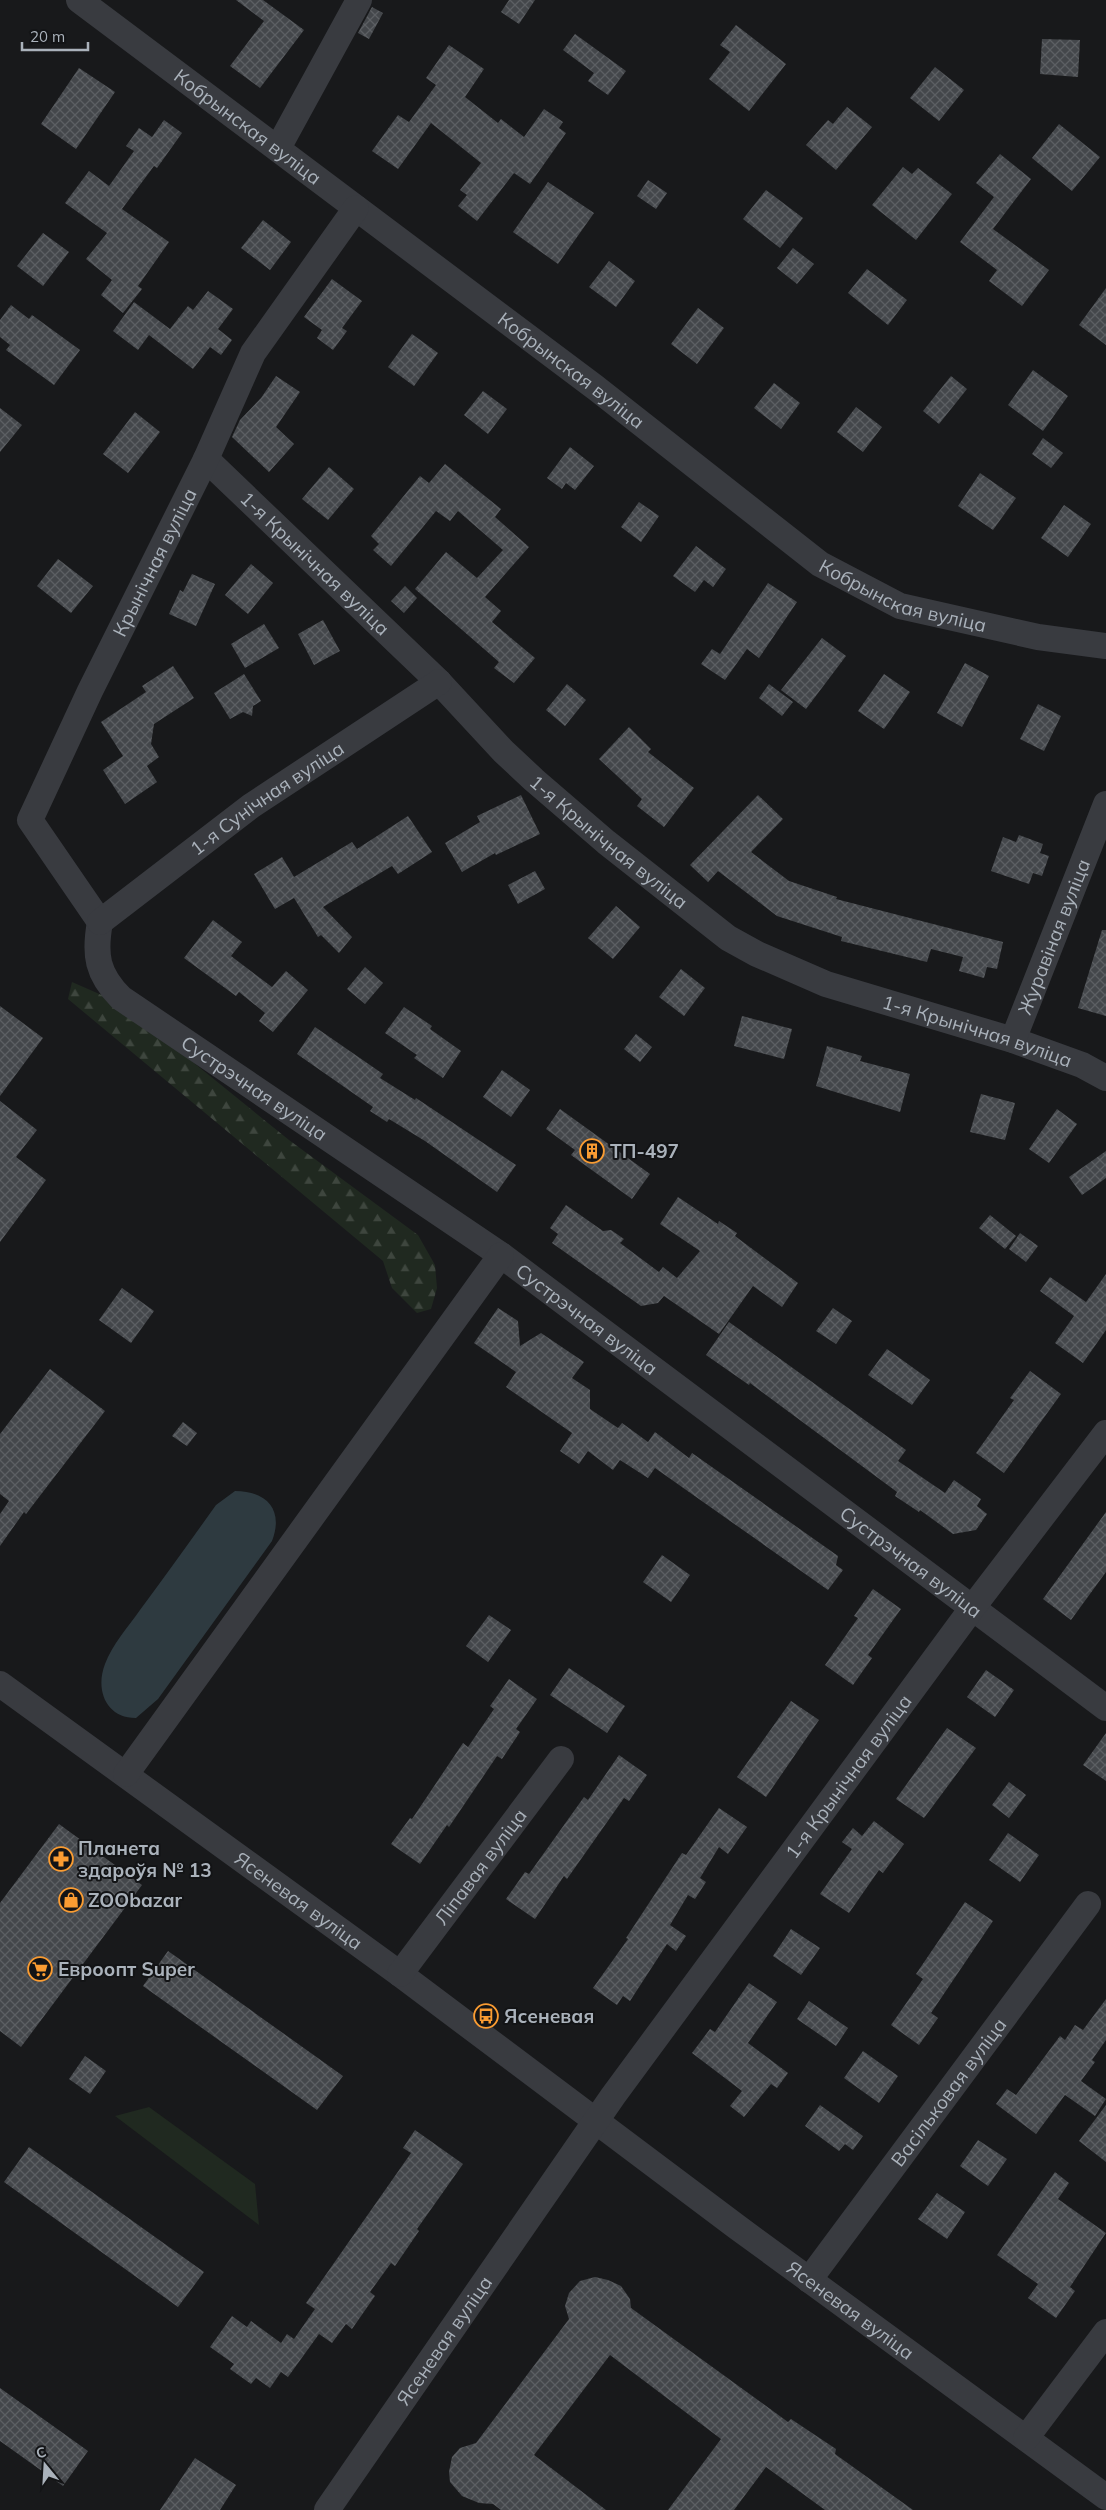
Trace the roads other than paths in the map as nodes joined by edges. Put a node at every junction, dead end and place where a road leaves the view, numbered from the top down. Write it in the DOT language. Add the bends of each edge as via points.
graph roads {
  1 [pos="79,0"];
  2 [pos="359,0"];
  3 [pos="278,148"];
  4 [pos="356,208"];
  5 [pos="206,459"];
  6 [pos="1106,646"];
  7 [pos="439,682"];
  8 [pos="1106,804"];
  9 [pos="100,922"];
  10 [pos="1013,1040"];
  11 [pos="1106,1078"];
  12 [pos="501,1255"];
  13 [pos="1106,1433"];
  14 [pos="973,1608"];
  15 [pos="0,1684"];
  16 [pos="1106,1708"];
  17 [pos="560,1759"];
  18 [pos="126,1774"];
  19 [pos="1088,1904"];
  20 [pos="400,1974"];
  21 [pos="595,2122"];
  22 [pos="809,2280"];
  23 [pos="1106,2332"];
  24 [pos="1026,2438"];
  25 [pos="1106,2497"];
  26 [pos="327,2510"];
  1 -- 3 [label="street, Кобрынская вуліца"];
  2 -- 3 [label="street"];
  3 -- 4 [label="street, Кобрынская вуліца"];
  4 -- 5 [label="street, Крынічная вуліца" via="254,353"];
  4 -- 6 [label="street, Кобрынская вуліца" via="588,382 827,568 900,606 1038,637"];
  5 -- 7 [label="street, 1-я Крынічная вуліца"];
  5 -- 9 [label="street, Крынічная вуліца" via="30,820"];
  7 -- 9 [label="street, 1-я Сунічная вуліца" via="251,806"];
  7 -- 10 [label="street, 1-я Крынічная вуліца" via="503,751 567,810 728,938 826,984"];
  8 -- 10 [label="street, Журавіная вуліца"];
  9 -- 12 [label="street, Сустрэчная вуліца" via="96,945 98,961 110,987 121,998"];
  10 -- 11 [label="street, 1-я Крынічная вуліца" via="1082,1065"];
  12 -- 14 [label="street, Сустрэчная вуліца"];
  12 -- 18 [label="street"];
  13 -- 14 [label="street, 1-я Крынічная вуліца"];
  14 -- 16 [label="street, Сустрэчная вуліца"];
  14 -- 21 [label="street, 1-я Крынічная вуліца"];
  15 -- 18 [label="street, Ясеневая вуліца"];
  17 -- 20 [label="street, Ліпавая вуліца"];
  18 -- 20 [label="street, Ясеневая вуліца"];
  19 -- 22 [label="street, Васільковая вуліца"];
  20 -- 21 [label="street, Ясеневая вуліца"];
  21 -- 22 [label="street, Ясеневая вуліца"];
  21 -- 26 [label="street, Ясеневая вуліца"];
  22 -- 24 [label="street, Ясеневая вуліца"];
  23 -- 24 [label="street"];
  24 -- 25 [label="street, Ясеневая вуліца"];
}
